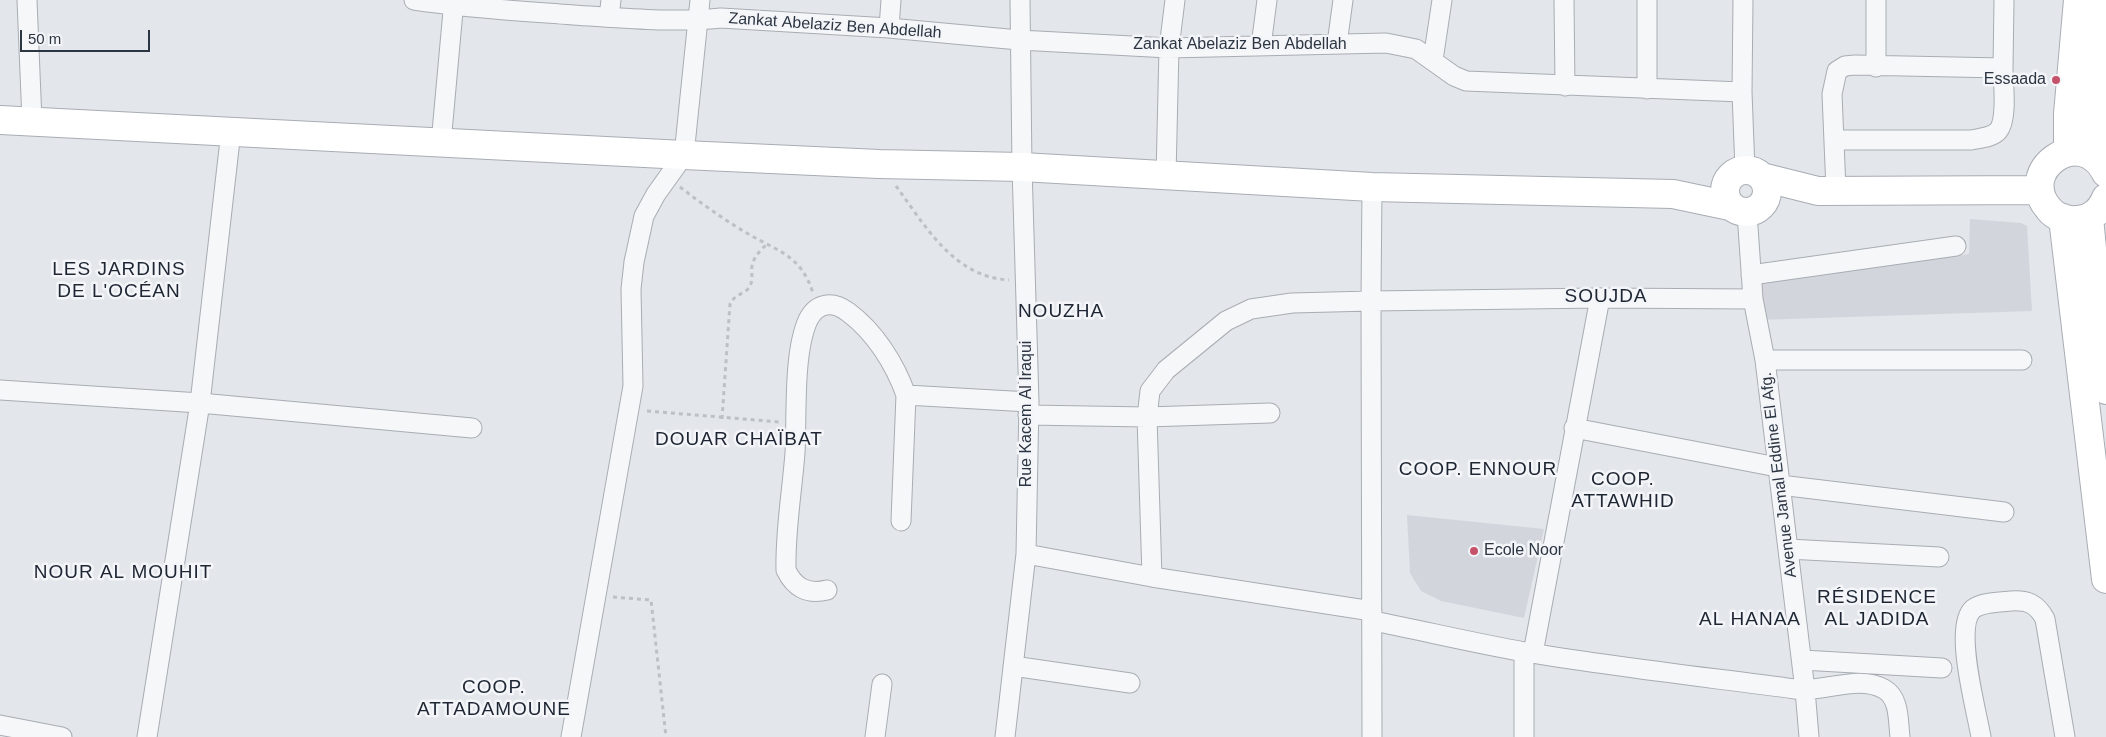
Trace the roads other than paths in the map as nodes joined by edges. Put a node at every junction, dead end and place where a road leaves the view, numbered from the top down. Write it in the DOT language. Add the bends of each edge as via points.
graph roads {
  1 [pos="27,0"];
  2 [pos="414,0"];
  3 [pos="700,0"];
  4 [pos="891,0"];
  5 [pos="1020,0"];
  6 [pos="1175,0"];
  7 [pos="1267,0"];
  8 [pos="1342,0"];
  9 [pos="1442,0"];
  10 [pos="1564,0"];
  11 [pos="1647,0"];
  12 [pos="1743,0"];
  13 [pos="1876,0"];
  14 [pos="2004,0"];
  15 [pos="2078,0"];
  16 [pos="2101,0"];
  17 [pos="454,3"];
  18 [pos="532,6"];
  19 [pos="610,9"];
  20 [pos="698,21"];
  21 [pos="888,28"];
  22 [pos="1019,40"];
  23 [pos="1337,44"];
  24 [pos="1261,46"];
  25 [pos="1169,48"];
  26 [pos="1433,60"];
  27 [pos="1876,67"];
  28 [pos="2003,68"];
  29 [pos="1565,86"];
  30 [pos="1647,89"];
  31 [pos="1742,92"];
  32 [pos="0,120"];
  33 [pos="32,122"];
  34 [pos="231,132"];
  35 [pos="1835,140"];
  36 [pos="441,143"];
  37 [pos="2068,152"];
  38 [pos="684,155"];
  39 [pos="2101,166"];
  40 [pos="1022,167"];
  41 [pos="1745,175"];
  42 [pos="1166,176"];
  43 [pos="1372,187"];
  44 [pos="1827,190"];
  45 [pos="2040,190"];
  46 [pos="1673,194"];
  47 [pos="1747,208"];
  48 [pos="2086,212"];
  49 [pos="1956,246"];
  50 [pos="1751,275"];
  51 [pos="1600,298"];
  52 [pos="1753,299"];
  53 [pos="1371,301"];
  54 [pos="1765,360"];
  55 [pos="2022,360"];
  56 [pos="0,390"];
  57 [pos="2106,390"];
  58 [pos="906,395"];
  59 [pos="200,403"];
  60 [pos="1028,408"];
  61 [pos="1270,413"];
  62 [pos="1147,417"];
  63 [pos="472,428"];
  64 [pos="1574,428"];
  65 [pos="1778,476"];
  66 [pos="2004,512"];
  67 [pos="901,521"];
  68 [pos="1788,549"];
  69 [pos="1026,554"];
  70 [pos="1939,557"];
  71 [pos="1152,577"];
  72 [pos="2106,579"];
  73 [pos="827,590"];
  74 [pos="1373,616"];
  75 [pos="1529,652"];
  76 [pos="1802,660"];
  77 [pos="1013,666"];
  78 [pos="1942,668"];
  79 [pos="1130,683"];
  80 [pos="882,684"];
  81 [pos="1805,690"];
  82 [pos="0,725"];
  83 [pos="62,737"];
  84 [pos="147,737"];
  85 [pos="571,737"];
  86 [pos="875,737"];
  87 [pos="1005,737"];
  88 [pos="1372,737"];
  89 [pos="1524,737"];
  90 [pos="1809,737"];
  91 [pos="1900,737"];
  92 [pos="1981,737"];
  93 [pos="2064,737"];
  1 -- 33 [label="street"];
  2 -- 17 [label="street, Zankat Abelaziz Ben Abdellah"];
  3 -- 20 [label="street"];
  4 -- 21 [label="street"];
  5 -- 22 [label="street, Rue Kacem Al Iraqui"];
  6 -- 25 [label="street"];
  7 -- 24 [label="street"];
  8 -- 23 [label="street"];
  9 -- 26 [label="street"];
  10 -- 29 [label="street"];
  11 -- 30 [label="street"];
  12 -- 31 [label="street"];
  13 -- 27 [label="street"];
  14 -- 28 [label="street"];
  15 -- 37 [label="street"];
  16 -- 39 [label="street" via="2092,112"];
  17 -- 18 [label="street, Zankat Abelaziz Ben Abdellah"];
  17 -- 36 [label="street"];
  18 -- 19 [label="street, Zankat Abelaziz Ben Abdellah"];
  19 -- 20 [label="street, Zankat Abelaziz Ben Abdellah"];
  20 -- 21 [label="street, Zankat Abelaziz Ben Abdellah" via="721,18"];
  20 -- 38 [label="street"];
  21 -- 22 [label="street, Zankat Abelaziz Ben Abdellah"];
  22 -- 25 [label="street, Zankat Abelaziz Ben Abdellah"];
  22 -- 40 [label="street, Rue Kacem Al Iraqui"];
  23 -- 24 [label="street, Zankat Abelaziz Ben Abdellah"];
  23 -- 26 [label="street, Zankat Abelaziz Ben Abdellah" via="1404,45"];
  24 -- 25 [label="street, Zankat Abelaziz Ben Abdellah"];
  25 -- 42 [label="street"];
  26 -- 29 [label="street, Zankat Abelaziz Ben Abdellah" via="1466,81"];
  27 -- 28 [label="street"];
  27 -- 35 [label="street" via="1845,66 1837,71 1832,94"];
  28 -- 35 [label="street" via="2003,120 1998,131 1987,137 1972,140"];
  29 -- 30 [label="street, Zankat Abelaziz Ben Abdellah"];
  30 -- 31 [label="street, Zankat Abelaziz Ben Abdellah"];
  31 -- 41 [label="street"];
  32 -- 33 [label="street"];
  33 -- 34 [label="street"];
  34 -- 36 [label="street"];
  34 -- 59 [label="street"];
  35 -- 44 [label="street"];
  36 -- 38 [label="street"];
  37 -- 39 [label="street" via="2078,152"];
  37 -- 45 [label="street" via="2044,168"];
  38 -- 40 [label="street"];
  38 -- 85 [label="street" via="644,216 634,262 631,289 633,386"];
  40 -- 42 [label="street"];
  40 -- 60 [label="street, Rue Kacem Al Iraqui"];
  41 -- 44 [label="street"];
  41 -- 46 [label="street"];
  41 -- 47 [label="street" via="1767,188"];
  41 -- 47 [label="street" via="1725,195"];
  42 -- 43 [label="street"];
  43 -- 46 [label="street"];
  43 -- 53 [label="street"];
  44 -- 45 [label="street"];
  44 -- 47 [label="street"];
  45 -- 48 [label="street" via="2052,213"];
  46 -- 47 [label="street"];
  47 -- 50 [label="street, Avenue Jamal Eddine El Afg."];
  48 -- 57 [label="street"];
  48 -- 72 [label="street"];
  49 -- 50 [label="street"];
  50 -- 52 [label="street, Avenue Jamal Eddine El Afg."];
  51 -- 52 [label="street"];
  51 -- 53 [label="street"];
  51 -- 64 [label="street"];
  52 -- 54 [label="street, Avenue Jamal Eddine El Afg."];
  53 -- 62 [label="street" via="1292,303 1251,309 1226,322 1166,370 1150,391"];
  53 -- 74 [label="street"];
  54 -- 55 [label="street"];
  54 -- 65 [label="street, Avenue Jamal Eddine El Afg."];
  56 -- 59 [label="street"];
  58 -- 60 [label="street"];
  58 -- 67 [label="street"];
  58 -- 73 [label="street" via="899,374 885,352 855,317 839,305 827,304 817,308 808,319 803,336 786,570 796,586 807,592"];
  59 -- 63 [label="street"];
  59 -- 84 [label="street"];
  60 -- 62 [label="street"];
  60 -- 69 [label="street, Rue Kacem Al Iraqui"];
  61 -- 62 [label="street"];
  62 -- 71 [label="street"];
  64 -- 65 [label="street"];
  64 -- 75 [label="street"];
  65 -- 66 [label="street"];
  65 -- 68 [label="street, Avenue Jamal Eddine El Afg."];
  68 -- 70 [label="street"];
  68 -- 76 [label="street, Avenue Jamal Eddine El Afg."];
  69 -- 71 [label="street"];
  69 -- 77 [label="street, Rue Kacem Al Iraqui"];
  71 -- 74 [label="street"];
  74 -- 75 [label="street"];
  74 -- 88 [label="street"];
  75 -- 81 [label="street"];
  75 -- 89 [label="street"];
  76 -- 78 [label="street"];
  76 -- 81 [label="street, Avenue Jamal Eddine El Afg."];
  77 -- 79 [label="street"];
  77 -- 87 [label="street, Rue Kacem Al Iraqui"];
  80 -- 86 [label="street"];
  81 -- 90 [label="street, Avenue Jamal Eddine El Afg."];
  81 -- 91 [label="street" via="1856,684 1884,689 1893,696 1897,706"];
  82 -- 83 [label="street"];
  92 -- 93 [label="street" via="1967,661 1966,622 1973,610 1979,607 2022,600 2040,610 2045,619"];
}
